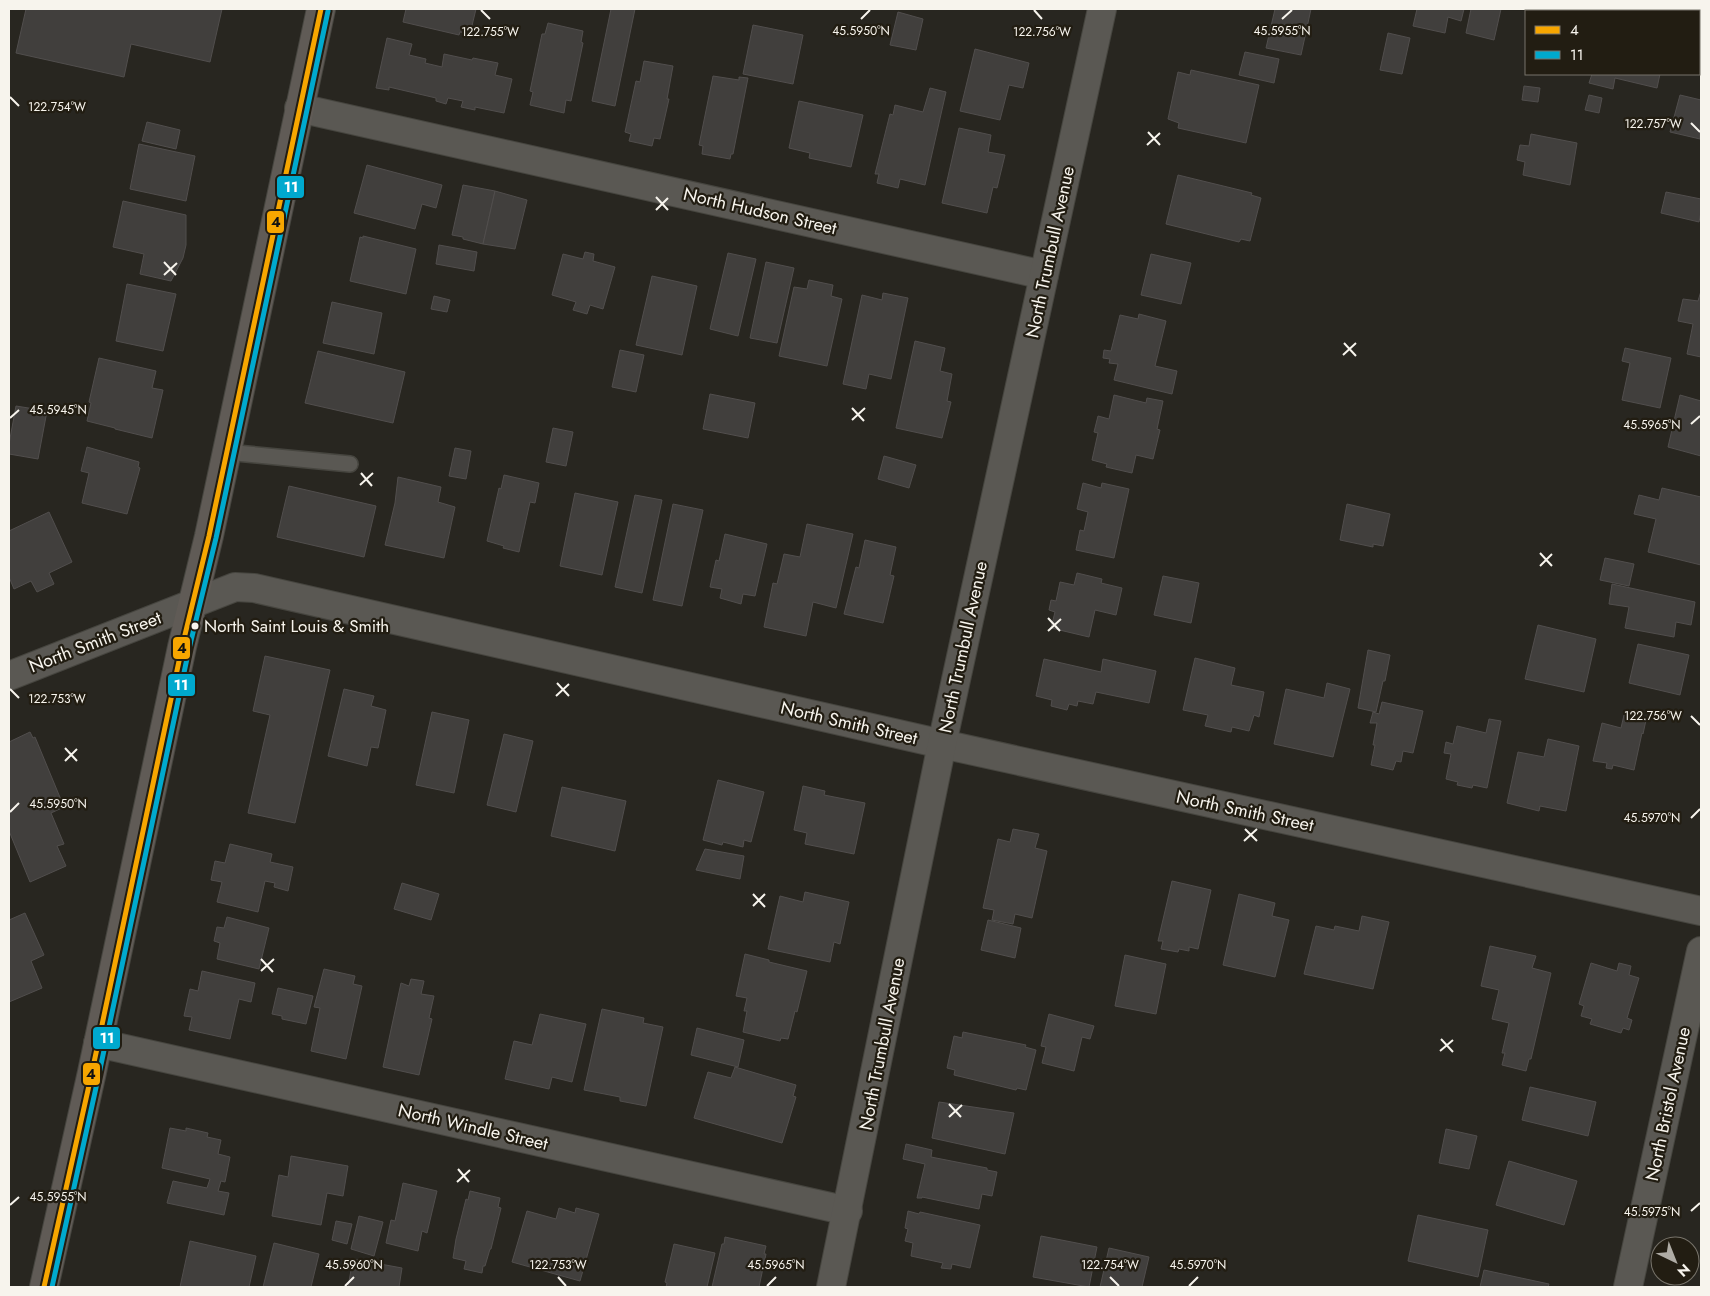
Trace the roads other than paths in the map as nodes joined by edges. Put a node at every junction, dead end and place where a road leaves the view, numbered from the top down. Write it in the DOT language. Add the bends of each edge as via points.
graph roads {
  1 [pos="321,9"];
  2 [pos="1102,9"];
  3 [pos="300,108"];
  4 [pos="1044,275"];
  5 [pos="226,452"];
  6 [pos="350,464"];
  7 [pos="192,604"];
  8 [pos="9,676"];
  9 [pos="942,744"];
  10 [pos="1701,911"];
  11 [pos="1701,951"];
  12 [pos="98,1043"];
  13 [pos="848,1211"];
  14 [pos="44,1287"];
  15 [pos="831,1287"];
  16 [pos="1628,1287"];
  1 -- 3 [label="main road"];
  2 -- 4 [label="street, North Trumbull Avenue"];
  3 -- 4 [label="street, North Hudson Street"];
  3 -- 5 [label="main road"];
  4 -- 9 [label="street, North Trumbull Avenue"];
  5 -- 6 [label="lane"];
  5 -- 7 [label="main road"];
  7 -- 8 [label="street, North Smith Street"];
  7 -- 9 [label="street, North Smith Street" via="235,587 254,588"];
  7 -- 12 [label="main road"];
  9 -- 10 [label="street, North Smith Street"];
  9 -- 13 [label="street, North Trumbull Avenue"];
  11 -- 16 [label="street, North Bristol Avenue"];
  12 -- 13 [label="street, North Windle Street"];
  12 -- 14 [label="main road"];
  13 -- 15 [label="street, North Trumbull Avenue"];
}
